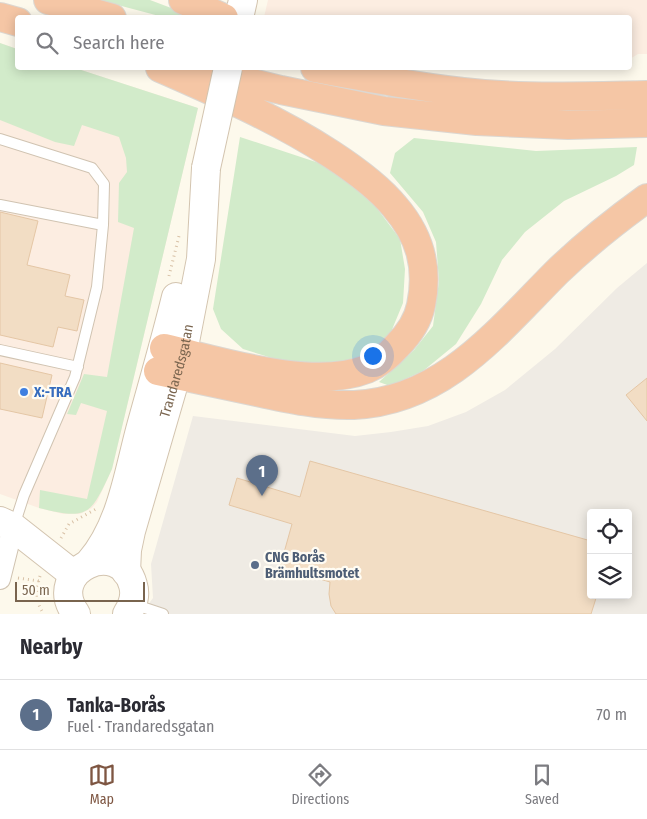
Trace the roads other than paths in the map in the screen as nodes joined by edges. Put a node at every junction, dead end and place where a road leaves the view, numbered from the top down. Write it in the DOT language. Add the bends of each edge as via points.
graph roads {
  1 [pos="48,0"];
  2 [pos="183,0"];
  3 [pos="243,0"];
  4 [pos="101,15"];
  5 [pos="217,15"];
  6 [pos="240,15"];
  7 [pos="0,17"];
  8 [pos="15,21"];
  9 [pos="165,70"];
  10 [pos="196,70"];
  11 [pos="228,70"];
  12 [pos="326,70"];
  13 [pos="365,70"];
  14 [pos="405,84"];
  15 [pos="647,95"];
  16 [pos="647,123"];
  17 [pos="0,139"];
  18 [pos="647,198"];
  19 [pos="0,204"];
  20 [pos="102,225"];
  21 [pos="0,350"];
  22 [pos="170,362"];
  23 [pos="78,367"];
  24 [pos="7,524"];
  25 [pos="82,569"];
  26 [pos="126,572"];
  27 [pos="0,579"];
  28 [pos="129,609"];
  29 [pos="76,614"];
  30 [pos="163,614"];
  1 -- 4 [label="highway"];
  2 -- 5 [label="highway"];
  3 -- 6 [label="street"];
  7 -- 8 [label="highway"];
  9 -- 22 [label="highway" via="249,107 300,134 348,166 395,206 410,227 425,270 419,316 389,355 368,368 336,377 304,377 258,369"];
  10 -- 16 [label="highway" via="384,111 495,122 568,125"];
  11 -- 22 [label="street, Trandaredsgatan, bridge"];
  12 -- 14 [label="highway"];
  13 -- 14 [label="highway"];
  14 -- 15 [label="highway" via="503,94 571,97"];
  17 -- 20 [label="lane" via="92,168 104,184"];
  18 -- 22 [label="highway" via="592,239 484,346 419,390 386,402 317,404"];
  19 -- 20 [label="lane"];
  20 -- 23 [label="lane" via="97,287"];
  21 -- 23 [label="lane"];
  22 -- 25 [label="street, Trandaredsgatan" via="113,526 100,551"];
  22 -- 26 [label="street, Trandaredsgatan" via="131,530"];
  23 -- 24 [label="lane" via="24,495"];
  24 -- 25 [label="street"];
  24 -- 27 [label="street"];
  25 -- 26 [label="street" via="101,560 112,562"];
  25 -- 29 [label="street, Trandaredsgatan" via="70,584 70,604"];
  26 -- 28 [label="street, Trandaredsgatan" via="134,587"];
  28 -- 30 [label="lane"];
}
